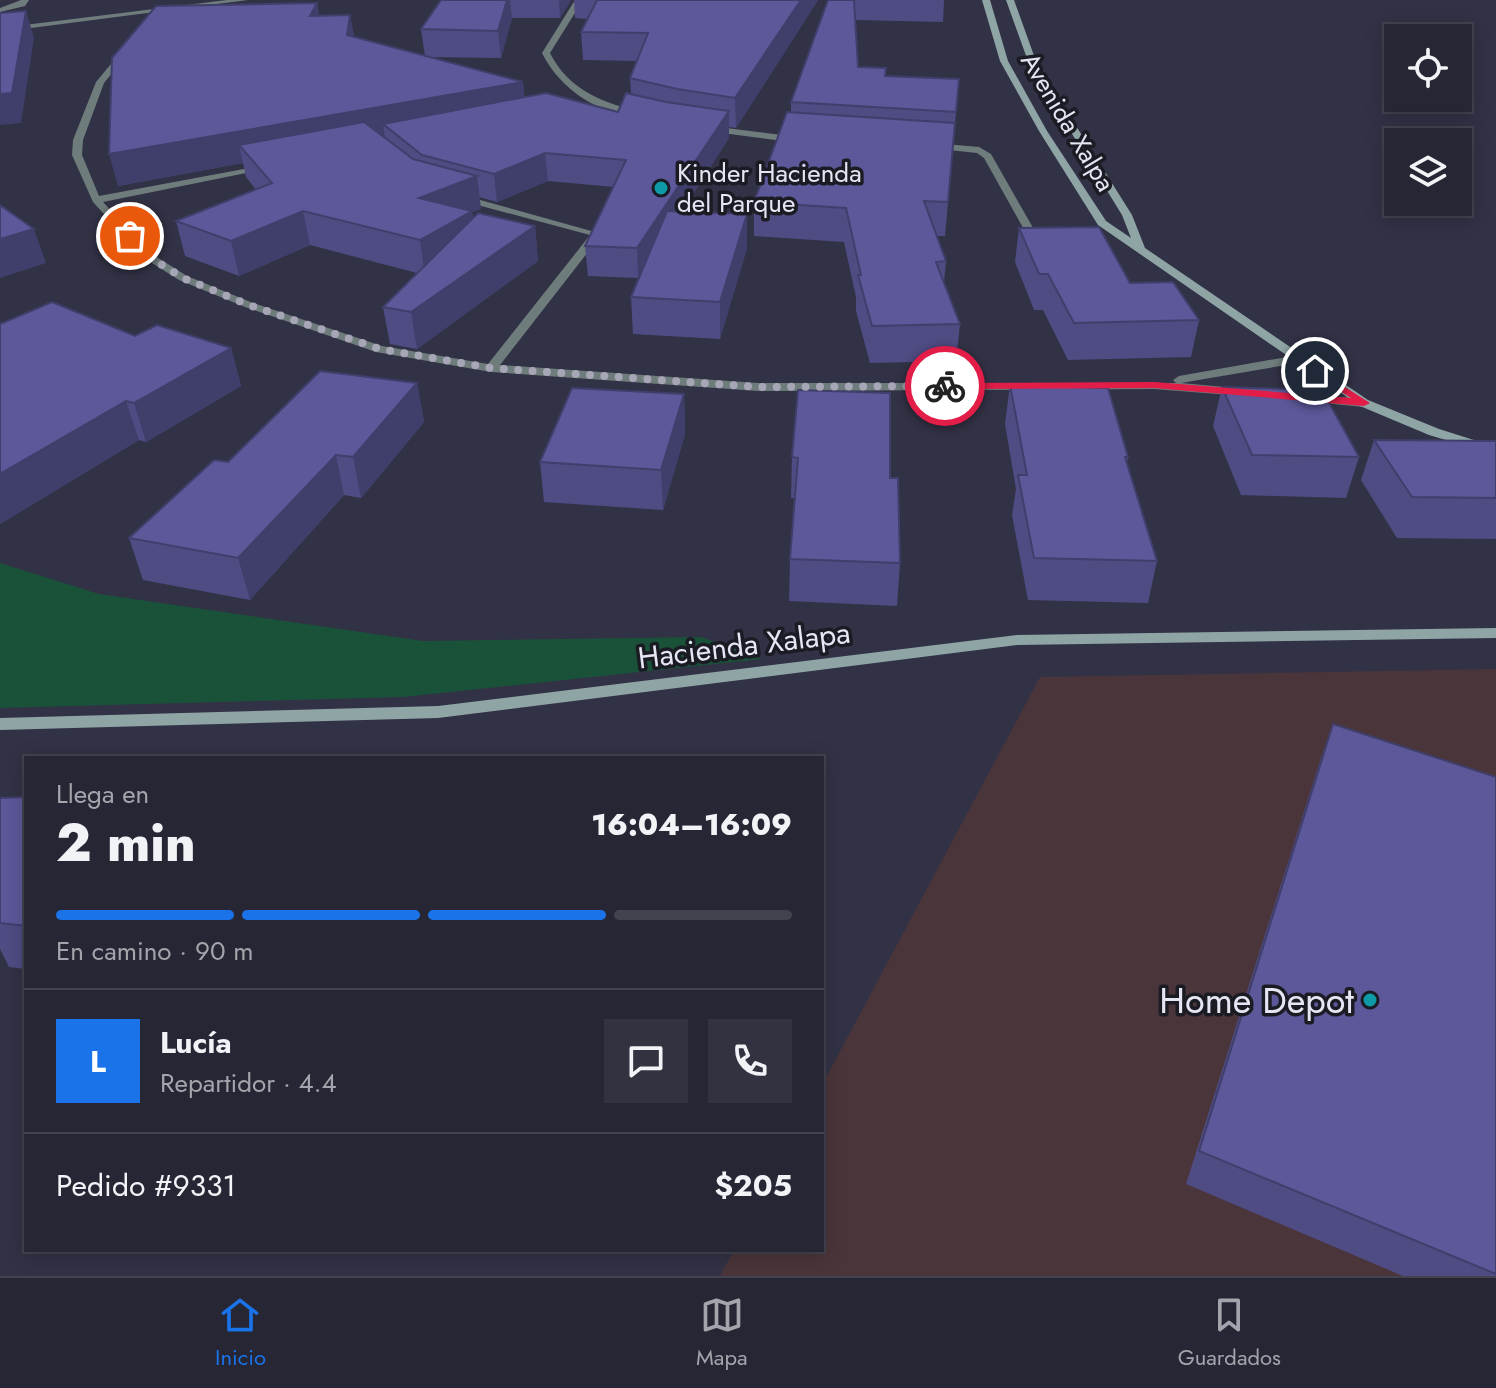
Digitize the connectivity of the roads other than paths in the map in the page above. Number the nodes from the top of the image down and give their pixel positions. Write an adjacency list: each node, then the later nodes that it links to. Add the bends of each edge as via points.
1 (25, 0): 6 (street)
2 (244, 0): 7 (street)
3 (579, 0): 13 (street, via 546,53 552,70)
4 (986, 0): 11 (main road, Avenida Xalpa)
5 (1010, 0): 12 (main road, Avenida Xalpa)
6 (0, 10)
7 (162, 10): 8 (street); 9 (street)
8 (152, 22)
9 (0, 30)
10 (131, 46): 23 (street, via 100,82 80,130 77,155)
11 (1004, 61): 12 (main road); 17 (main road, Avenida Xalpa)
12 (1031, 61): 18 (main road, Avenida Xalpa)
13 (598, 104): 14 (street); 15 (street)
14 (583, 107)
15 (647, 117)
16 (703, 128): 19 (street)
17 (1043, 131): 18 (main road); 25 (main road, Avenida Xalpa, via 1102,223)
18 (1072, 131): 25 (main road, Avenida Xalpa, via 1127,215)
19 (806, 141)
20 (917, 146): 24 (street, via 979,150 988,156)
21 (280, 165): 23 (street)
22 (451, 195): 27 (street, via 597,234)
23 (96, 200): 27 (street, via 148,256 183,278 380,349)
24 (1031, 233)
25 (1140, 247): 26 (main road, Avenida Xalpa)
26 (1298, 359): 28 (street); 31 (main road, Avenida Xalpa)
27 (491, 368): 28 (street, via 758,387)
28 (1154, 385): 29 (street)
29 (1252, 393)
30 (1299, 397): 31 (street)
31 (1364, 403): 32 (main road, Avenida Xalpa)
32 (1496, 451)
33 (1496, 633): 34 (main road, Hacienda Xalapa, via 1017,640 438,712)
34 (0, 724)

